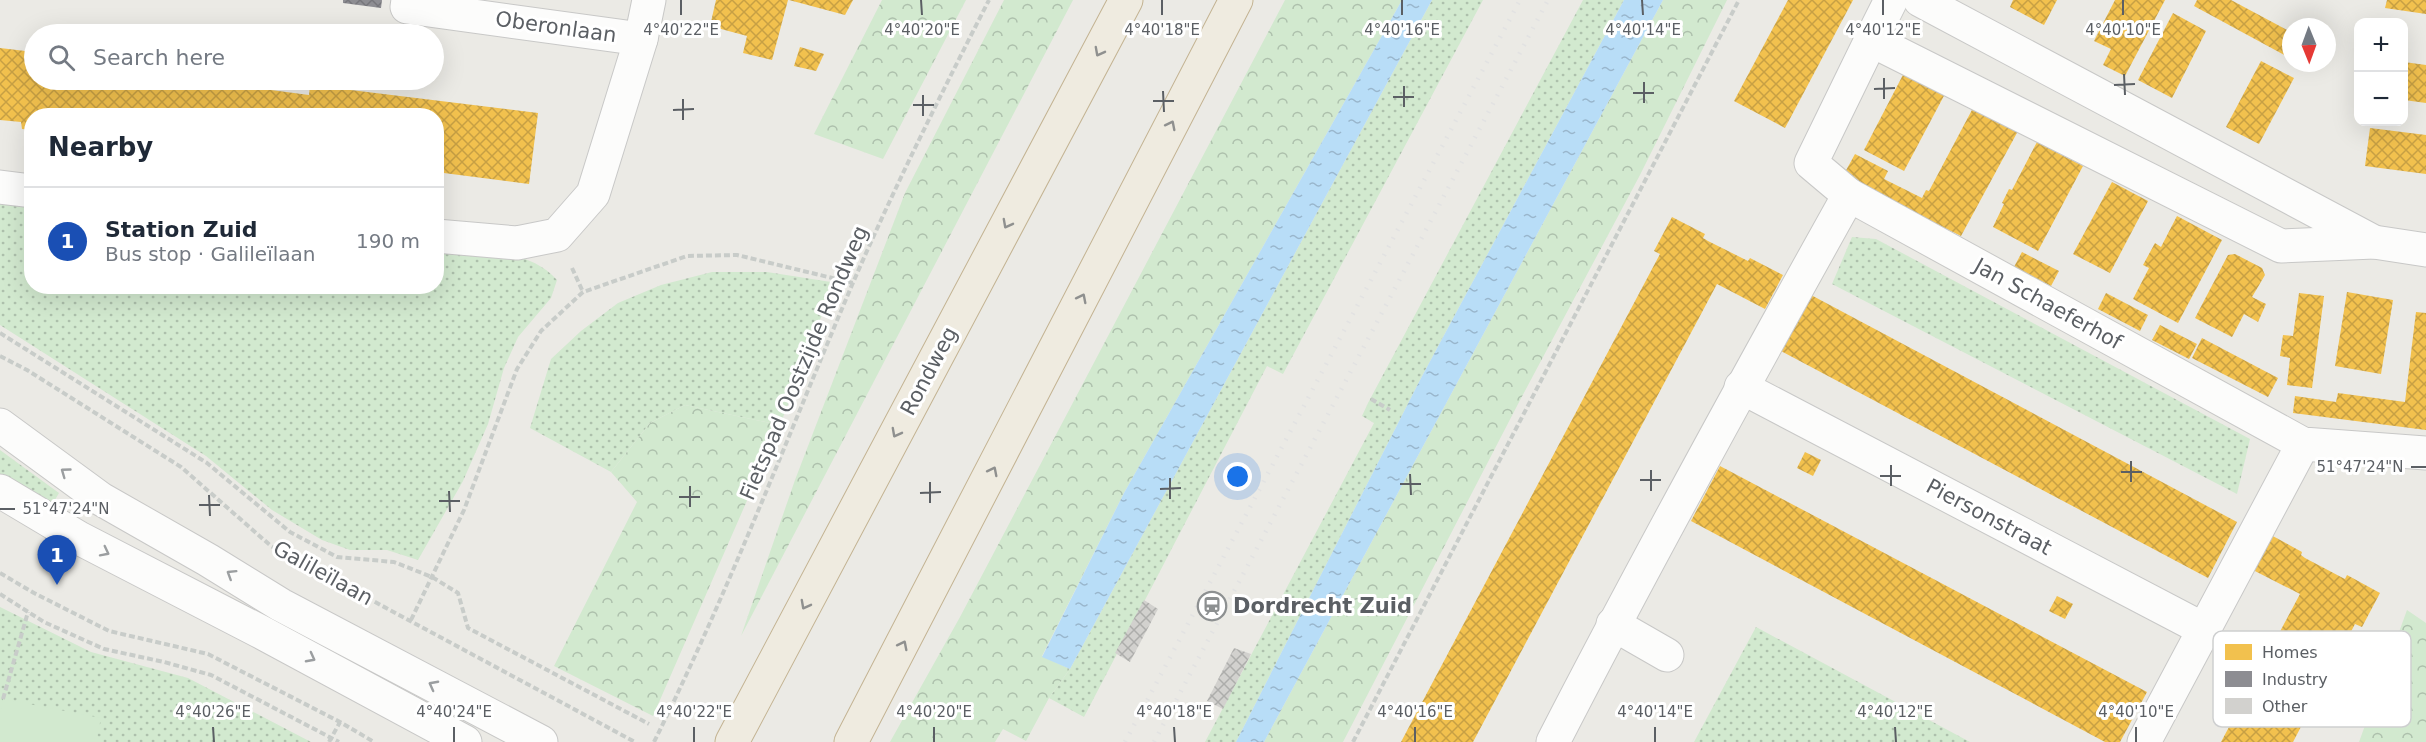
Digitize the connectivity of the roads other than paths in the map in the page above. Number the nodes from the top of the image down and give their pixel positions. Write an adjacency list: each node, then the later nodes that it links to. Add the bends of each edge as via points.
1 (408, 0): 7 (street, Oberonlaan, via 406,7)
2 (649, 0): 7 (street, Oberonlaan)
3 (1126, 0): 25 (highway, Rondweg, one-way to 25)
4 (1236, 0): 26 (highway, one-way to 4)
5 (1891, 0): 8 (street, Jan Schaeferhof)
6 (1920, 0): 13 (street)
7 (641, 39): 12 (street, Oberonlaan, via 593,194 557,235 517,243)
8 (1871, 40): 11 (street, Jan Schaeferhof, via 1811,163); 13 (street, via 2281,246)
9 (0, 187): 10 (street)
10 (24, 190)
11 (1849, 195): 15 (street); 17 (street, Jan Schaeferhof)
12 (444, 237)
13 (2374, 242): 14 (street)
14 (2426, 250)
15 (1742, 387): 20 (street); 21 (street, Piersonstraat)
16 (0, 425): 24 (street, one-way to 16, via 281,605 101,499)
17 (2303, 444): 18 (street, Jan Schaeferhof); 21 (street)
18 (2426, 453)
19 (0, 491): 23 (street, one-way to 23, via 79,538)
20 (1613, 624): 22 (street); 27 (street)
21 (2205, 630): 28 (street)
22 (1667, 655)
23 (465, 742)
24 (541, 742)
25 (732, 742)
26 (851, 742)
27 (1553, 742)
28 (2144, 742)

